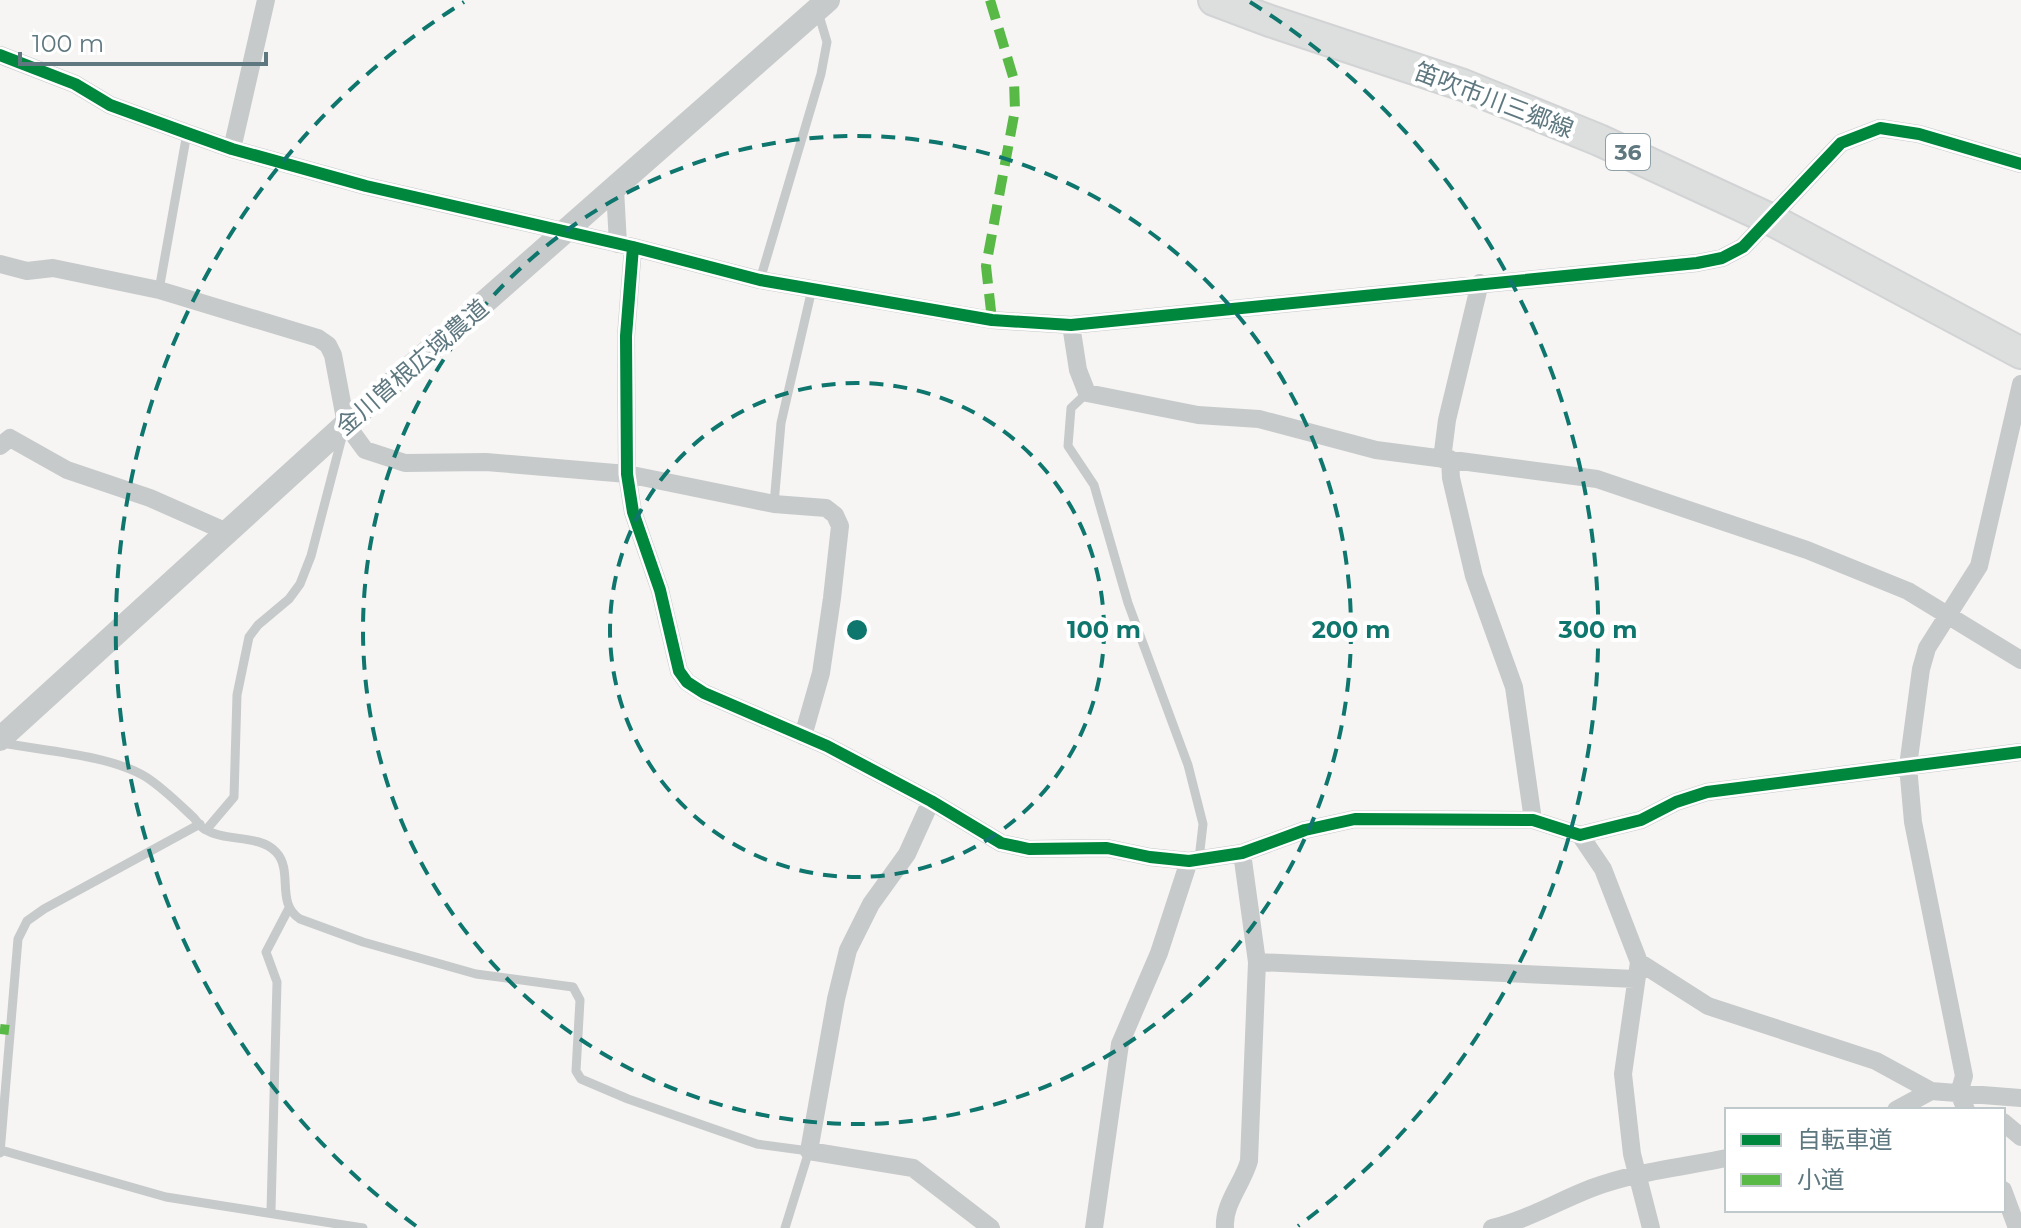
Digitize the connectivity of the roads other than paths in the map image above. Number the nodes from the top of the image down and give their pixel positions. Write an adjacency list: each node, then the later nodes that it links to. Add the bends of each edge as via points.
1 (266, 0): 6 (street)
2 (1214, 0): 9 (main road, 笛吹市川三郷線 / 36, via 1463,85 1626,151)
3 (823, 4): 8 (street, 金川曽根広域農道); 13 (lane, via 827,42 821,74)
4 (0, 55): 5 (street)
5 (187, 133): 6 (street); 16 (lane)
6 (232, 149): 10 (street)
7 (2021, 164): 9 (street, via 1880,128 1841,143)
8 (615, 189): 10 (street, 金川曽根広域農道); 11 (street)
9 (1770, 219): 14 (street, via 1743,247 1722,258); 18 (main road, 笛吹市川三郷線 / 36)
10 (566, 232): 11 (street); 21 (street, 金川曽根広域農道)
11 (626, 246): 13 (street); 24 (street)
12 (0, 264): 16 (street, via 27,271 53,268)
13 (760, 280): 15 (street)
14 (1480, 283): 17 (street); 23 (street, via 1447,420)
15 (812, 289): 17 (street, via 992,320); 25 (lane, via 781,423)
16 (159, 290): 21 (street, via 328,345)
17 (1071, 325): 20 (street)
18 (2021, 353)
19 (2021, 384): 27 (street, via 1979,566)
20 (1087, 393): 23 (street, via 1198,415 1259,419 1376,450); 38 (lane, via 1071,408 1068,446 1094,485 1128,603 1188,765 1203,824)
21 (346, 424): 24 (street, via 365,450 405,463 486,462); 26 (street, 金川曽根広域農道); 35 (lane, via 300,584 249,637 237,695 234,797)
22 (0, 446): 26 (street, via 10,438 67,470)
23 (1446, 459): 27 (street, via 1597,479 1807,550 1908,591); 34 (street, via 1474,576 1514,687)
24 (627, 474): 25 (street); 29 (street, via 679,671 704,693)
25 (774, 504): 29 (street, via 826,508 840,526 821,673)
26 (227, 532): 30 (street, 金川曽根広域農道)
27 (1947, 616): 28 (street); 32 (street, via 1921,669)
28 (2021, 660)
29 (803, 736): 33 (street)
30 (0, 741): 35 (lane, via 116,764 145,777)
31 (2021, 752): 32 (street)
32 (1908, 766): 36 (street, via 1707,792 1641,820); 44 (street, via 1913,822 1964,1076)
33 (931, 801): 38 (street, via 1001,843 1029,849 1107,848); 49 (street, via 907,854 871,904 848,950)
34 (1533, 820): 36 (street); 37 (street, via 1355,819)
35 (203, 827): 39 (lane, via 276,851); 50 (lane, via 27,921 18,939)
36 (1580, 835): 41 (street, via 1603,869)
37 (1242, 853): 38 (street); 40 (street)
38 (1194, 860): 58 (street, via 1120,1044)
39 (289, 908): 49 (lane, via 300,919 363,942 476,974 573,987 580,1000 576,1071 581,1079 757,1144); 54 (lane, via 266,952 277,982)
40 (1257, 962): 41 (street); 59 (street, via 1249,1161)
41 (1637, 971): 42 (street, via 1708,1006 1876,1061); 52 (street, via 1623,1074)
42 (1931, 1091): 44 (street); 45 (street)
43 (2021, 1098): 44 (street)
44 (1963, 1099): 46 (street)
45 (1900, 1108)
46 (1983, 1108)
47 (2005, 1124): 48 (street)
48 (2021, 1137)
49 (809, 1151): 56 (lane); 57 (street, via 913,1168)
50 (0, 1152): 54 (lane, via 166,1197)
51 (1725, 1158): 52 (street)
52 (1637, 1176): 60 (street); 61 (street)
53 (2005, 1195): 62 (street)
54 (271, 1211): 55 (lane)
55 (363, 1228)
56 (785, 1228)
57 (991, 1228)
58 (1094, 1228)
59 (1225, 1228)
60 (1492, 1228)
61 (1651, 1228)
62 (2017, 1228)

